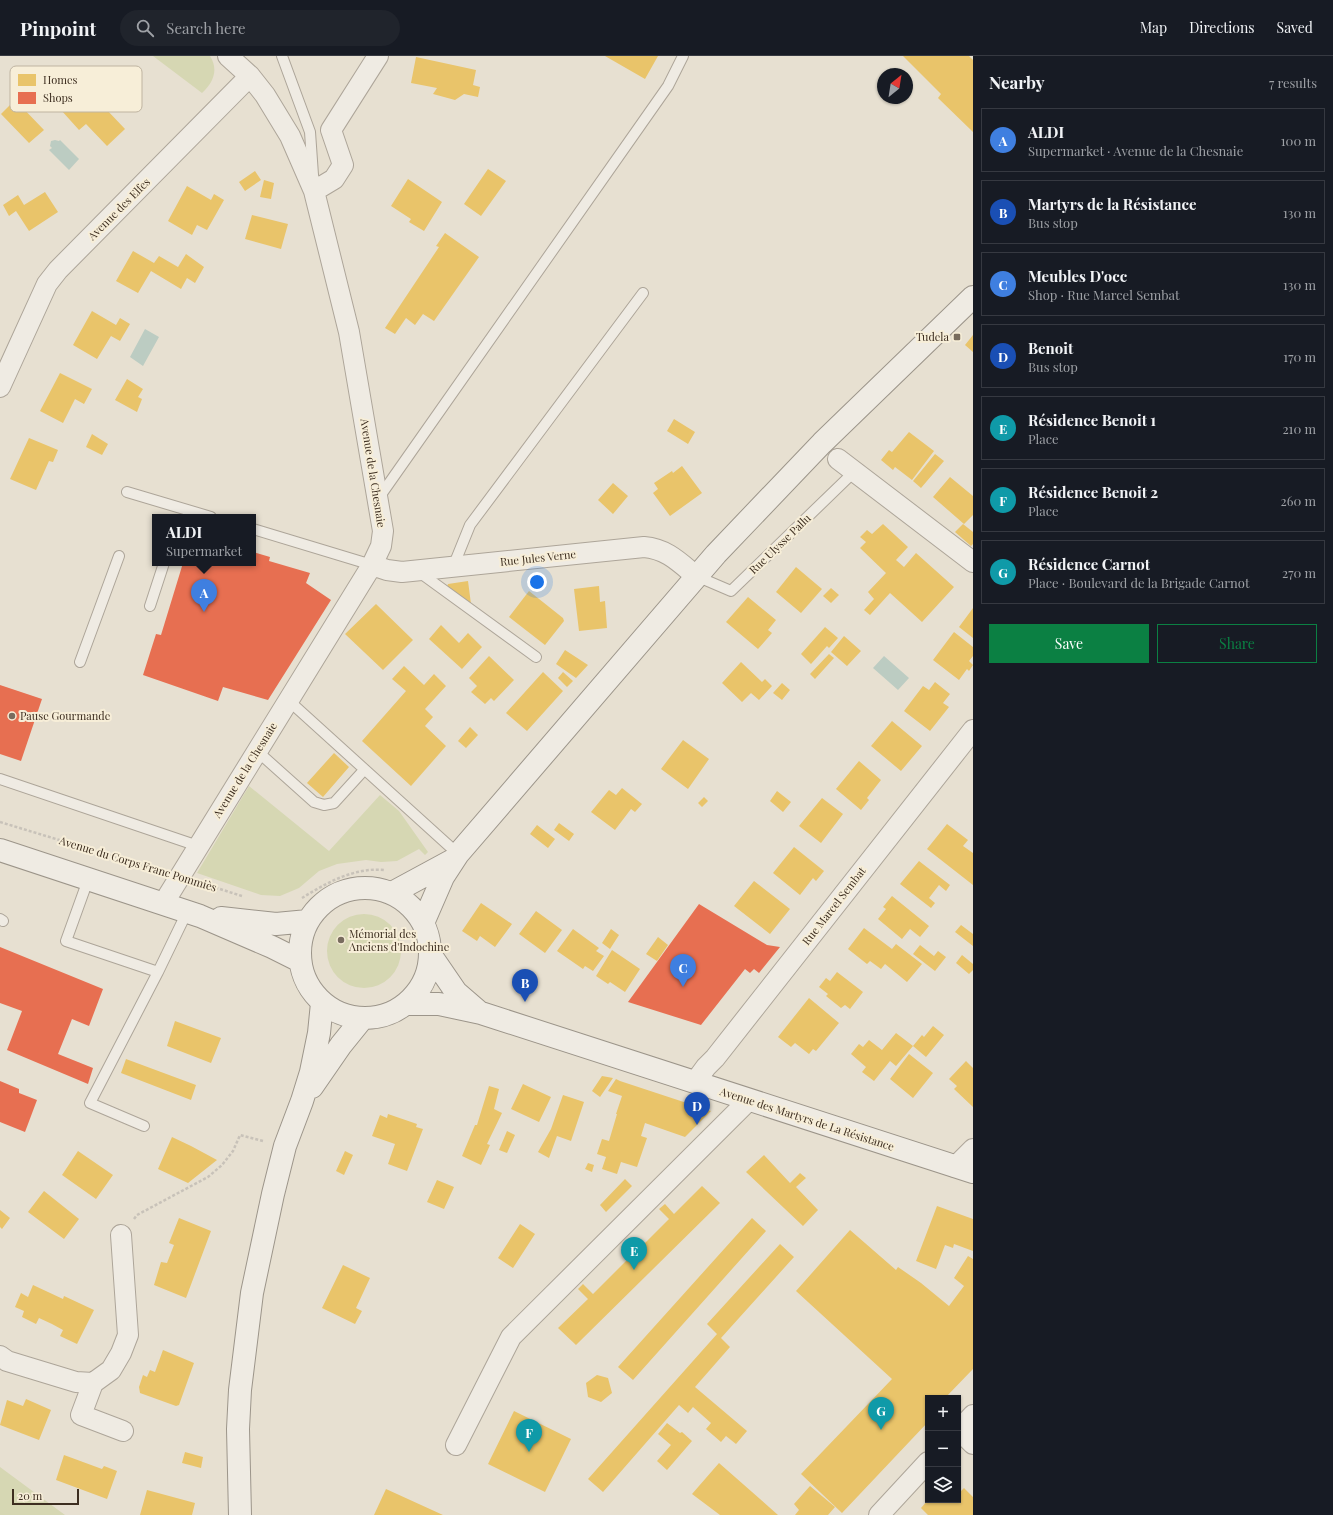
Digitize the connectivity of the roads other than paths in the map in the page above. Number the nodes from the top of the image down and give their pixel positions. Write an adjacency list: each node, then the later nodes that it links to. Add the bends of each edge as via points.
1 (228, 56): 5 (street)
2 (282, 56): 6 (lane, via 310,132)
3 (378, 56): 6 (street, via 331,130 343,165 334,179)
4 (683, 56): 13 (lane, via 668,86)
5 (250, 76): 6 (street, Avenue de la Chesnaie, via 290,136); 9 (street, Avenue des Elfes, via 47,284)
6 (314, 191): 13 (street, Avenue de la Chesnaie, via 349,332)
7 (643, 294): 20 (lane, via 470,525)
8 (973, 297): 22 (main road, via 822,443)
9 (0, 387)
10 (838, 459): 11 (street)
11 (855, 471): 17 (street); 22 (lane, Rue Ulysse Pallu, via 731,590)
12 (127, 492): 14 (lane)
13 (378, 499): 18 (street, Avenue de la Chesnaie, via 383,531)
14 (180, 513)
15 (256, 531): 18 (lane)
16 (119, 556): 25 (lane)
17 (973, 562)
18 (372, 565): 21 (street, Rue Jules Verne, via 402,572); 26 (street, Avenue de la Chesnaie)
19 (163, 566): 23 (lane)
20 (453, 567): 21 (street, Rue Jules Verne); 22 (street, Rue Jules Verne, via 644,547 656,548 666,553)
21 (418, 570): 24 (lane)
22 (696, 576): 33 (main road)
23 (150, 606)
24 (536, 657)
25 (80, 662)
26 (288, 700): 28 (street, Avenue de la Chesnaie); 29 (lane)
27 (973, 730): 47 (street, Rue Marcel Sembat)
28 (257, 751): 29 (lane, via 314,802 324,805 334,803); 31 (street, Avenue de la Chesnaie)
29 (364, 770): 33 (lane)
30 (0, 779): 31 (lane)
31 (198, 846): 36 (street, Avenue de la Chesnaie)
32 (0, 850): 34 (main road)
33 (456, 857): 35 (main road); 39 (main road, via 443,878)
34 (88, 880): 36 (main road); 42 (lane, via 66,941)
35 (392, 893): 38 (main road, via 365,888 343,891 324,902); 39 (main road, via 410,906)
36 (163, 904): 37 (main road)
37 (194, 914): 38 (main road, via 276,924); 41 (main road); 42 (lane)
38 (308, 921): 41 (main road, via 301,939)
39 (423, 923): 40 (main road, via 429,937)
40 (430, 954): 44 (main road, via 426,978 418,992); 45 (main road, Avenue des Martyrs de La Résistance, via 456,992)
41 (300, 961): 43 (main road, via 311,991)
42 (158, 972): 50 (lane, via 90,1103)
43 (322, 1003): 46 (main road, via 341,1014); 49 (main road, via 319,1033)
44 (406, 1004): 45 (main road, Avenue des Martyrs de La Résistance, via 439,1004); 46 (main road, via 393,1012)
45 (481, 1013): 47 (main road, Avenue des Martyrs de La Résistance)
46 (362, 1019): 49 (main road)
47 (695, 1082): 48 (main road, Avenue des Martyrs de La Résistance)
48 (749, 1100): 52 (main road, Avenue des Martyrs de La Résistance); 61 (street, via 511,1337)
49 (302, 1102): 63 (main road, via 285,1146 258,1261 247,1326 238,1429)
50 (144, 1126)
51 (973, 1149): 52 (street)
52 (964, 1170)
53 (121, 1235): 55 (street, via 128,1335 121,1354 111,1370)
54 (0, 1356): 55 (street, via 7,1361 76,1382)
55 (93, 1382): 58 (street, via 81,1415)
56 (973, 1415): 57 (street)
57 (961, 1427)
58 (123, 1431)
59 (959, 1431): 60 (street)
60 (973, 1444)
61 (456, 1445)
62 (925, 1465): 64 (street)
63 (240, 1515)
64 (878, 1515)

